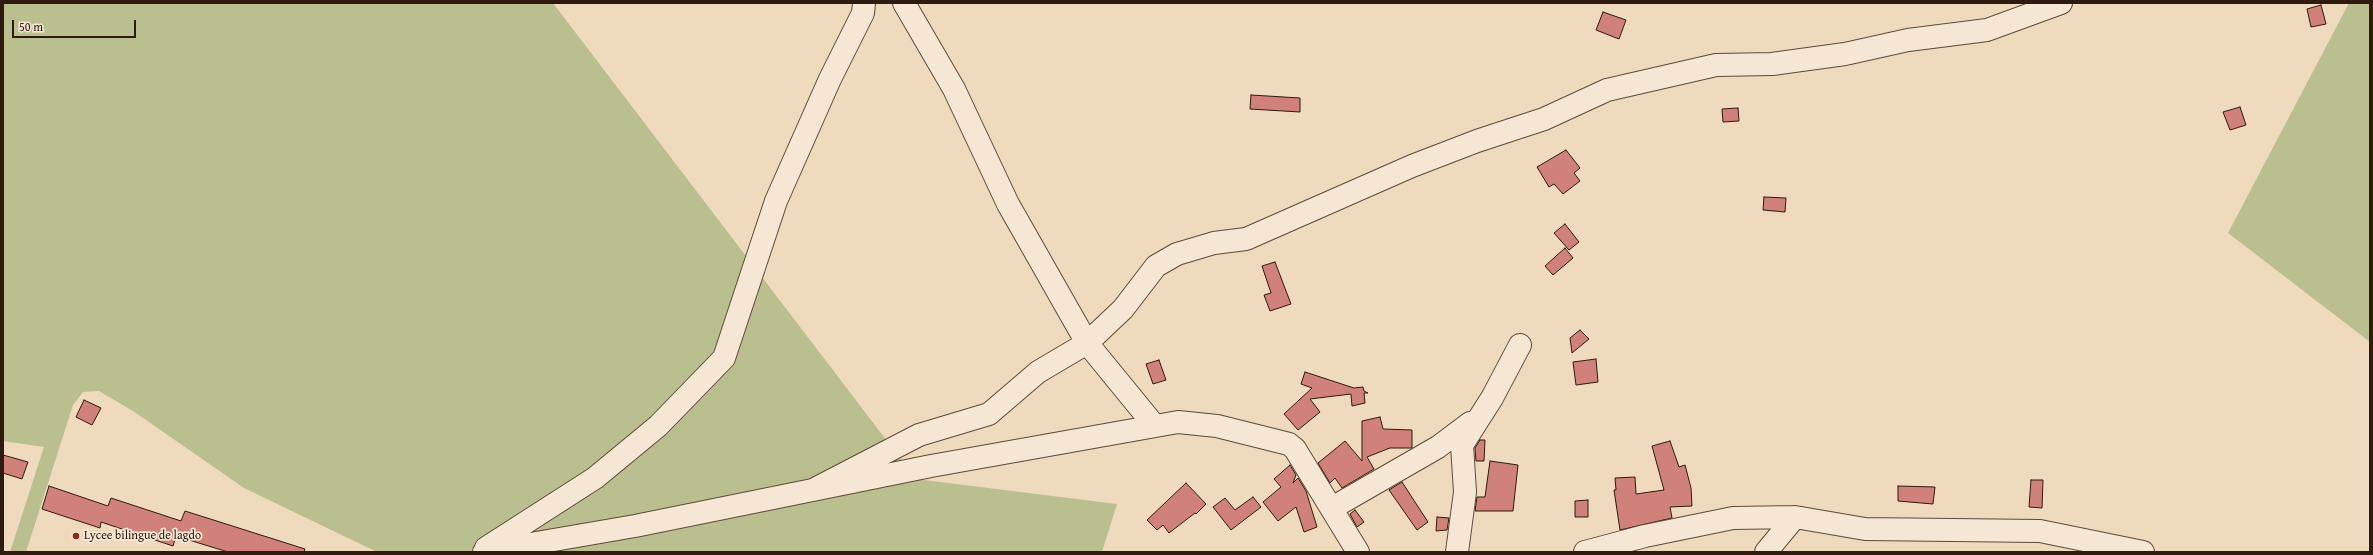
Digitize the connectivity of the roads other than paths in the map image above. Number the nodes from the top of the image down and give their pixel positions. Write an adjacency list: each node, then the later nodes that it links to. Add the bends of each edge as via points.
1 (864, 3): 11 (street, via 864,13 830,79 776,201 724,358 658,426 595,478)
2 (904, 3): 4 (street, via 954,90 1008,204)
3 (2061, 3): 4 (street, via 1987,30 1908,40 1845,54 1772,64 1716,65 1606,90 1544,119 1412,166 1246,239 1214,243 1177,254 1156,266 1123,309)
4 (1087, 343): 7 (street); 8 (street, via 1038,372 989,414 918,435)
5 (1520, 345): 6 (street)
6 (1492, 398): 9 (street, via 1468,425 1438,447); 14 (street, via 1462,445 1465,492)
7 (1154, 426): 8 (street); 9 (street, via 1193,422 1289,444 1295,449)
8 (813, 490): 12 (street, via 635,526)
9 (1332, 508): 13 (street)
10 (1795, 517): 15 (street, via 1733,518 1645,536); 16 (street); 17 (street, via 1865,529 2040,531)
11 (479, 552)
12 (484, 552)
13 (1358, 552)
14 (1457, 552)
15 (1585, 552)
16 (1766, 552)
17 (2143, 552)

